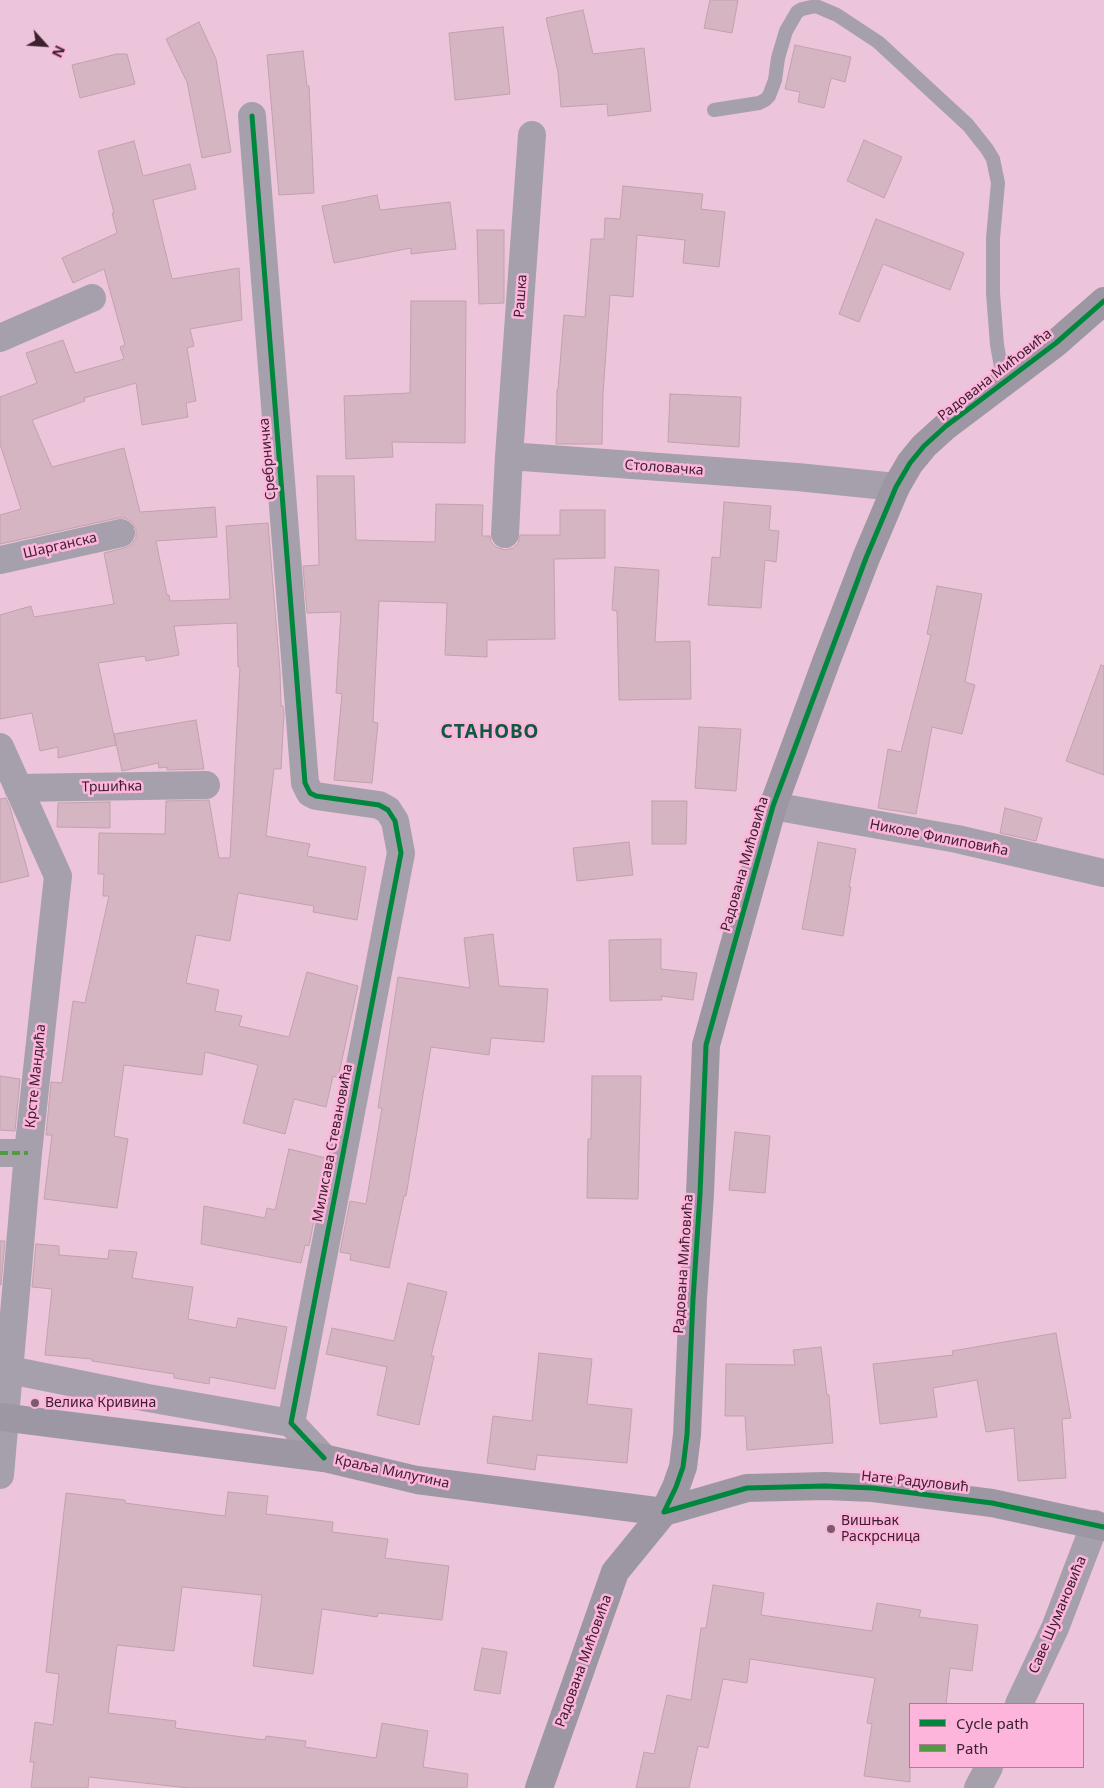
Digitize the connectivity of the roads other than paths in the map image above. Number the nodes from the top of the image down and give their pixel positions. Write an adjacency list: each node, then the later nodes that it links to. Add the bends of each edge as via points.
1 (714, 110): 7 (lane, via 759,103 769,96 786,31 797,12 816,6 837,15 878,42 968,125 993,159 998,183 993,293 996,346)
2 (252, 116): 17 (street, Сребрничка, via 305,783 310,794 316,796 379,805 388,810)
3 (532, 136): 8 (street, Рашка)
4 (92, 298): 6 (street)
5 (1104, 301): 7 (street, Радована Мићовића)
6 (0, 338)
7 (1004, 383): 9 (street, Радована Мићовића, via 924,446)
8 (509, 456): 9 (street, Столовачка); 11 (street)
9 (896, 487): 16 (street, Радована Мићовића, via 849,601)
10 (121, 533): 12 (street, Шарганска)
11 (505, 534)
12 (0, 560)
13 (0, 747): 15 (street, Крсте Мандића)
14 (206, 785): 15 (street, Тршићка)
15 (18, 788): 20 (street, Крсте Мандића, via 58,876)
16 (773, 806): 18 (street, Николе Филиповића, via 957,839); 26 (street, Радована Мићовића, via 706,1044 687,1435 683,1467)
17 (394, 821): 23 (street, Милисава Стевановића, via 400,853)
18 (1104, 873)
19 (0, 1153): 20 (street)
20 (28, 1153): 21 (street, Крсте Мандића)
21 (10, 1370): 22 (street, Крсте Мандића); 23 (street)
22 (3, 1417): 24 (street, Краља Милутина); 25 (street, Крсте Мандића)
23 (291, 1423): 24 (street)
24 (324, 1458): 26 (street, Краља Милутина, via 417,1480)
25 (0, 1475)
26 (664, 1512): 27 (street, Нате Радуловић, via 747,1488 825,1486 941,1495); 30 (street, Радована Мићовића, via 615,1572)
27 (1099, 1526): 28 (street, Саве Шумановића)
28 (1018, 1703)
29 (988, 1768): 31 (street)
30 (539, 1788)
31 (978, 1788)

